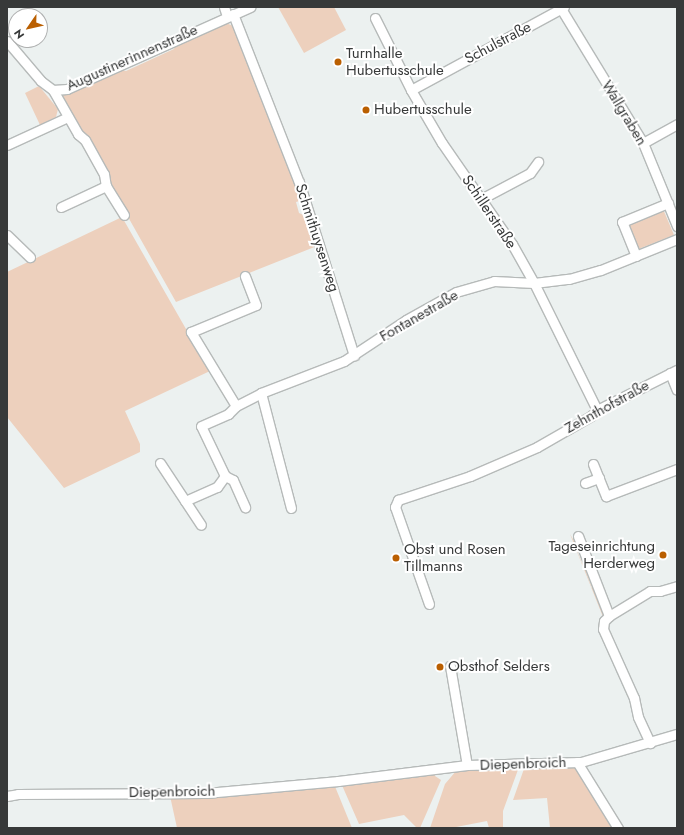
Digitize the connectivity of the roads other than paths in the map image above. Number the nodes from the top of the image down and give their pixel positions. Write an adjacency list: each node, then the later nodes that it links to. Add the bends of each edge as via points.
1 (224, 7): 4 (street, Schmithuysenweg)
2 (250, 7): 4 (street, Augustinerinnenstraße)
3 (561, 8): 8 (street, Schulstraße); 11 (street, Wallgraben)
4 (230, 15): 7 (street, Augustinerinnenstraße, via 67,89); 26 (street, Schmithuysenweg, via 276,122 306,203)
5 (375, 18): 8 (street, Schillerstraße)
6 (7, 41): 7 (street, Augustinerinnenstraße, via 41,81)
7 (53, 90): 9 (street)
8 (411, 90): 15 (street, Schillerstraße, via 442,143)
9 (68, 117): 12 (street); 14 (street, via 78,134 85,140 100,168)
10 (677, 124): 11 (street)
11 (643, 143): 16 (street, Wallgraben)
12 (7, 145)
13 (538, 162): 15 (street, via 530,173)
14 (106, 186): 17 (street); 18 (street)
15 (481, 199): 25 (street, Schillerstraße, via 512,244)
16 (672, 206): 19 (street, Wallgraben); 23 (street, via 622,222)
17 (61, 207)
18 (124, 215)
19 (677, 226)
20 (7, 235): 22 (street)
21 (677, 239): 23 (street, Fontanestraße)
22 (30, 257)
23 (634, 257): 25 (street, Fontanestraße, via 569,279)
24 (245, 276): 30 (street, via 256,305 192,332)
25 (534, 283): 26 (street, Fontanestraße, via 494,281 456,292 406,320); 31 (street, Schillerstraße)
26 (354, 355): 29 (street, Fontanestraße)
27 (674, 372): 28 (street); 31 (street, Zehnthofstraße)
28 (677, 390)
29 (261, 393): 30 (street, Fontanestraße); 40 (street)
30 (236, 406): 35 (street, Fontanestraße, via 228,414 201,426)
31 (597, 410): 44 (street, Zehnthofstraße, via 538,446 470,476 398,500 395,507)
32 (160, 463): 38 (street)
33 (593, 464): 36 (street)
34 (677, 468): 36 (street, via 606,496)
35 (225, 476): 38 (street, via 217,487); 39 (street, Fontanestraße, via 233,480)
36 (599, 478): 37 (street)
37 (585, 483)
38 (185, 501): 41 (street)
39 (245, 507)
40 (291, 508)
41 (202, 525)
42 (578, 536): 45 (street)
43 (677, 586): 45 (street, via 650,591)
44 (430, 604)
45 (609, 616): 48 (street, via 604,621 603,629 634,698 638,717)
46 (450, 666): 50 (street, Diepenbroich)
47 (677, 734): 48 (street)
48 (650, 743): 49 (street)
49 (577, 762): 50 (street, Diepenbroich); 52 (street, Diepenbroich)
50 (467, 765): 51 (street, Diepenbroich, via 338,781 206,793)
51 (7, 796)
52 (618, 828)

